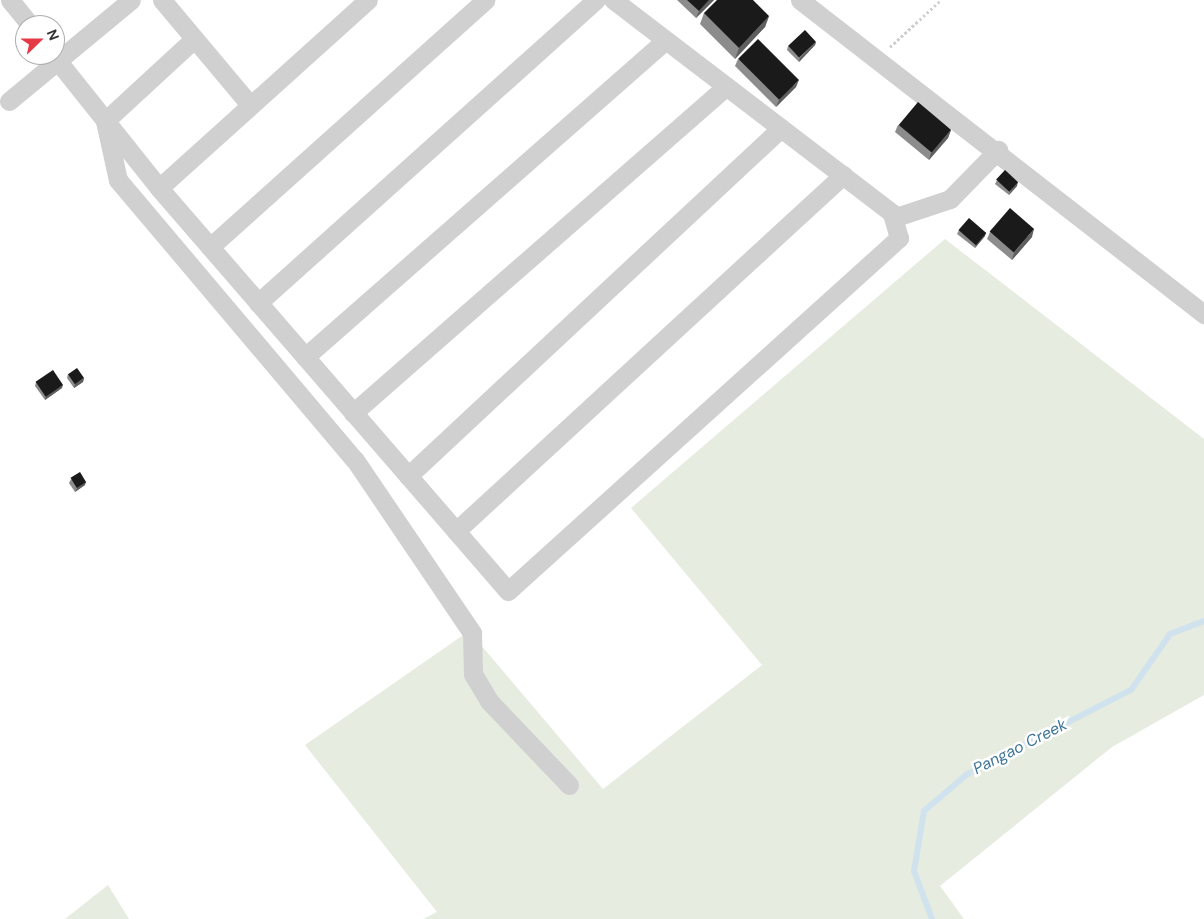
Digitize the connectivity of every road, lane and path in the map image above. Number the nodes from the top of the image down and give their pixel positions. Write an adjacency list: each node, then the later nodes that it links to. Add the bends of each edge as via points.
1 (132, 0): 13 (street)
2 (162, 0): 11 (street)
3 (368, 0): 19 (street)
4 (485, 0): 26 (street)
5 (596, 0): 27 (street)
6 (613, 0): 12 (street)
7 (800, 0): 14 (street)
8 (941, 0): 14 (path)
9 (7, 4): 10 (street)
10 (19, 15)
11 (194, 39): 19 (street); 20 (street)
12 (666, 40): 17 (street); 29 (street)
13 (65, 51)
14 (876, 59): 22 (street)
15 (48, 65): 18 (street)
16 (62, 65): 20 (street)
17 (726, 86): 21 (street); 30 (street)
18 (9, 101)
19 (250, 105): 24 (street)
20 (105, 120): 24 (street); 33 (street, via 118,180 355,460 472,633 473,674 489,701)
21 (781, 128): 23 (street); 31 (street)
22 (998, 150): 25 (street, via 950,198); 28 (street)
23 (842, 175): 25 (street); 32 (street)
24 (159, 188): 26 (street)
25 (896, 217): 32 (street, via 899,238 508,591)
26 (210, 247): 27 (street)
27 (258, 303): 29 (street)
28 (1204, 314)
29 (305, 357): 30 (street)
30 (353, 413): 31 (street)
31 (408, 476): 32 (street)
32 (456, 531)
33 (569, 785)

